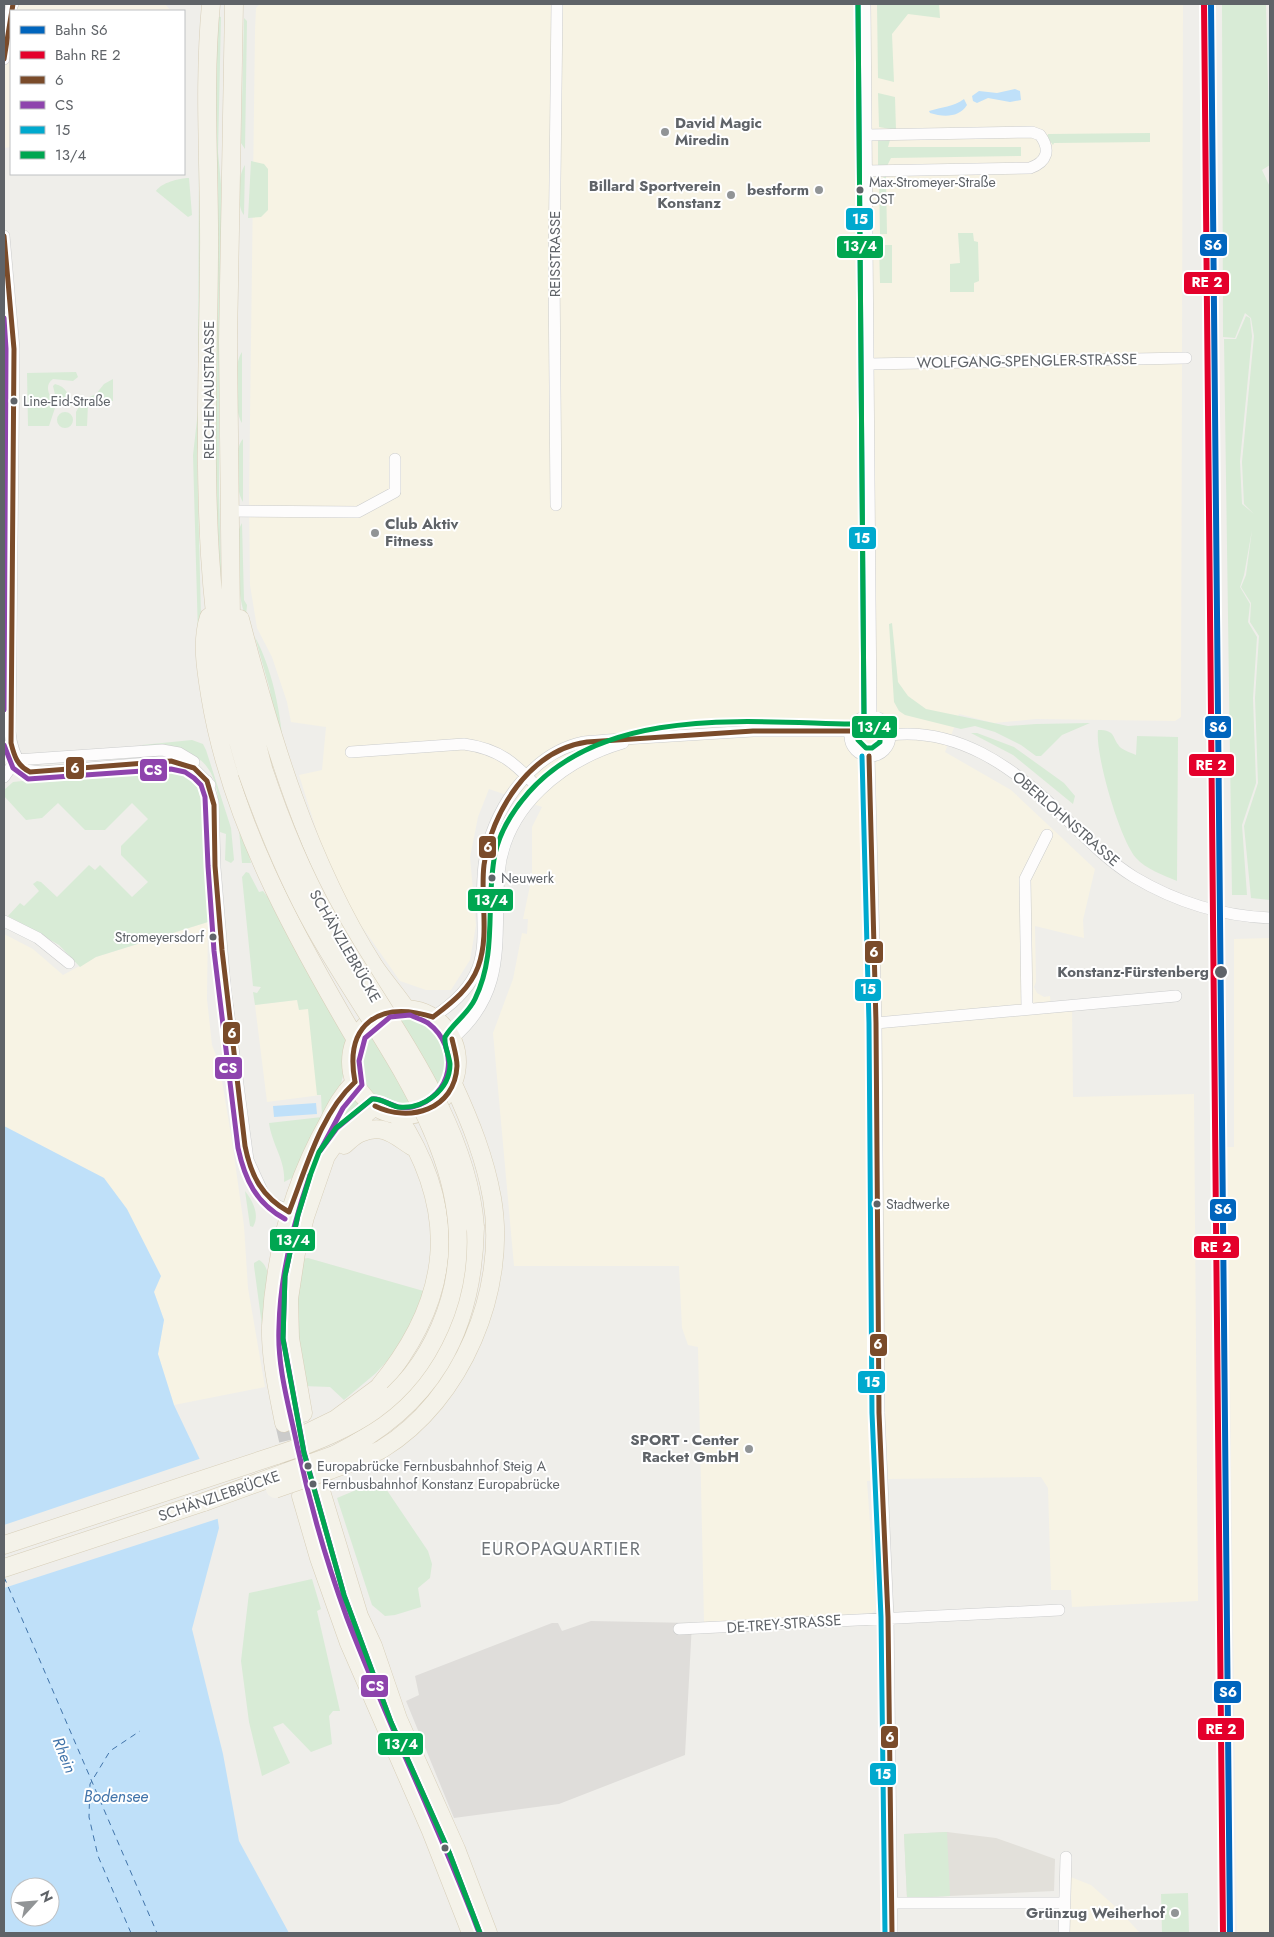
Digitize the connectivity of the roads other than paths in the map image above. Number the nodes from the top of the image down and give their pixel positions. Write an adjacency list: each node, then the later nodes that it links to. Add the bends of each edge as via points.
1 (212, 4): 17 (main road, REICHENAUSTRASSE, via 208,201)
2 (234, 4): 15 (main road, REICHENAUSTRASSE)
3 (557, 4): 14 (street, REISSTRASSE)
4 (865, 4): 7 (street)
5 (10, 13): 6 (street)
6 (4, 59)
7 (866, 135): 8 (street); 8 (street, via 1032,132 1040,135 1047,147 1043,163 1030,168)
8 (866, 171): 12 (street)
9 (4, 236): 10 (street)
10 (9, 350): 18 (street)
11 (1186, 358): 12 (street, WOLFGANG-SPENGLER-STRASSE)
12 (868, 364): 19 (street)
13 (395, 459): 15 (street, via 395,492 358,512)
14 (556, 505)
15 (228, 511): 16 (main road, REICHENAUSTRASSE)
16 (231, 581): 26 (main road, REICHENAUSTRASSE, via 231,620); 35 (main road, via 278,757 302,820 328,879 375,967)
17 (212, 604): 26 (main road, REICHENAUSTRASSE, via 230,709); 39 (main road, via 205,630 207,679 215,730 225,762 278,898)
18 (7, 615): 25 (street, via 10,743)
19 (870, 716): 20 (street, via 856,722); 21 (street, via 884,722)
20 (850, 731): 22 (street, via 753,731); 24 (street, via 854,748)
21 (890, 735): 24 (street, via 884,750); 31 (street, OBERLOHNSTRASSE, via 926,734 970,748 1016,774 1102,853 1133,876 1204,908)
22 (641, 738): 27 (street, via 583,742 553,756); 29 (street, via 583,760)
23 (351, 752): 27 (street, via 464,744 504,756)
24 (869, 756): 38 (street)
25 (16, 760): 28 (street); 47 (street, via 162,750 179,753 201,768 213,802 225,988 248,1160 264,1195 274,1204)
26 (255, 770): 50 (main road, SCHÄNZLEBRÜCKE, bridge, via 291,883 431,1127 453,1191 459,1236 458,1265 446,1314 435,1340 417,1368 381,1406 360,1421 315,1443); 51 (main road, SCHÄNZLEBRÜCKE, bridge, via 313,891 433,1094 450,1129 471,1194 474,1255 464,1310 448,1349 414,1399 390,1423 334,1455)
27 (526, 776): 29 (street); 37 (street, via 505,804 488,844 484,864 483,950 477,970 460,998)
28 (4, 777)
29 (539, 789): 40 (street, via 516,821 503,850 499,872 496,964 492,980 472,1020)
30 (1047, 835): 36 (street, via 1025,879)
31 (1270, 918)
32 (4, 921): 33 (street, via 38,938)
33 (69, 963)
34 (1176, 996): 36 (street)
35 (406, 1009): 37 (main road); 39 (main road, via 381,1014)
36 (1027, 1009): 38 (street)
37 (433, 1017): 40 (main road)
38 (876, 1023): 55 (street, via 879,1413)
39 (355, 1038): 41 (main road, via 351,1063)
40 (452, 1039): 42 (main road, via 457,1055)
41 (355, 1082): 43 (main road, via 366,1100); 47 (main road, via 342,1094 318,1138)
42 (453, 1084): 44 (main road, via 433,1107 410,1116); 51 (main road, bridge, via 482,1156 494,1226 492,1274 473,1340 455,1374 415,1422 382,1448 346,1465 233,1502)
43 (375, 1106): 44 (main road, via 383,1112); 45 (main road, via 342,1133)
44 (397, 1115): 46 (main road)
45 (331, 1149): 46 (main road, via 346,1144 359,1133 389,1130); 47 (main road)
46 (419, 1152): 50 (main road, bridge, via 434,1190 440,1238 438,1269 428,1306 413,1338 378,1388 336,1419 294,1439)
47 (297, 1214): 48 (main road, via 277,1269 271,1326); 48 (main road, via 289,1306 290,1338 302,1406)
48 (278, 1393): 49 (main road)
49 (284, 1423)
50 (277, 1455): 52 (main road, SCHÄNZLEBRÜCKE)
51 (204, 1502): 53 (main road, SCHÄNZLEBRÜCKE)
52 (4, 1545)
53 (4, 1568)
54 (1059, 1610): 55 (street, DE-TREY-STRASSE)
55 (888, 1617): 56 (street, DE-TREY-STRASSE); 59 (street)
56 (679, 1629)
57 (1066, 1857): 58 (street)
58 (1064, 1903): 59 (street); 63 (street)
59 (891, 1904): 62 (street)
60 (471, 1933): 61 (main road, via 431,1831 349,1643 301,1499 308,1487 322,1492 359,1616 398,1719 466,1873)
61 (488, 1933)
62 (892, 1933)
63 (1064, 1933)

